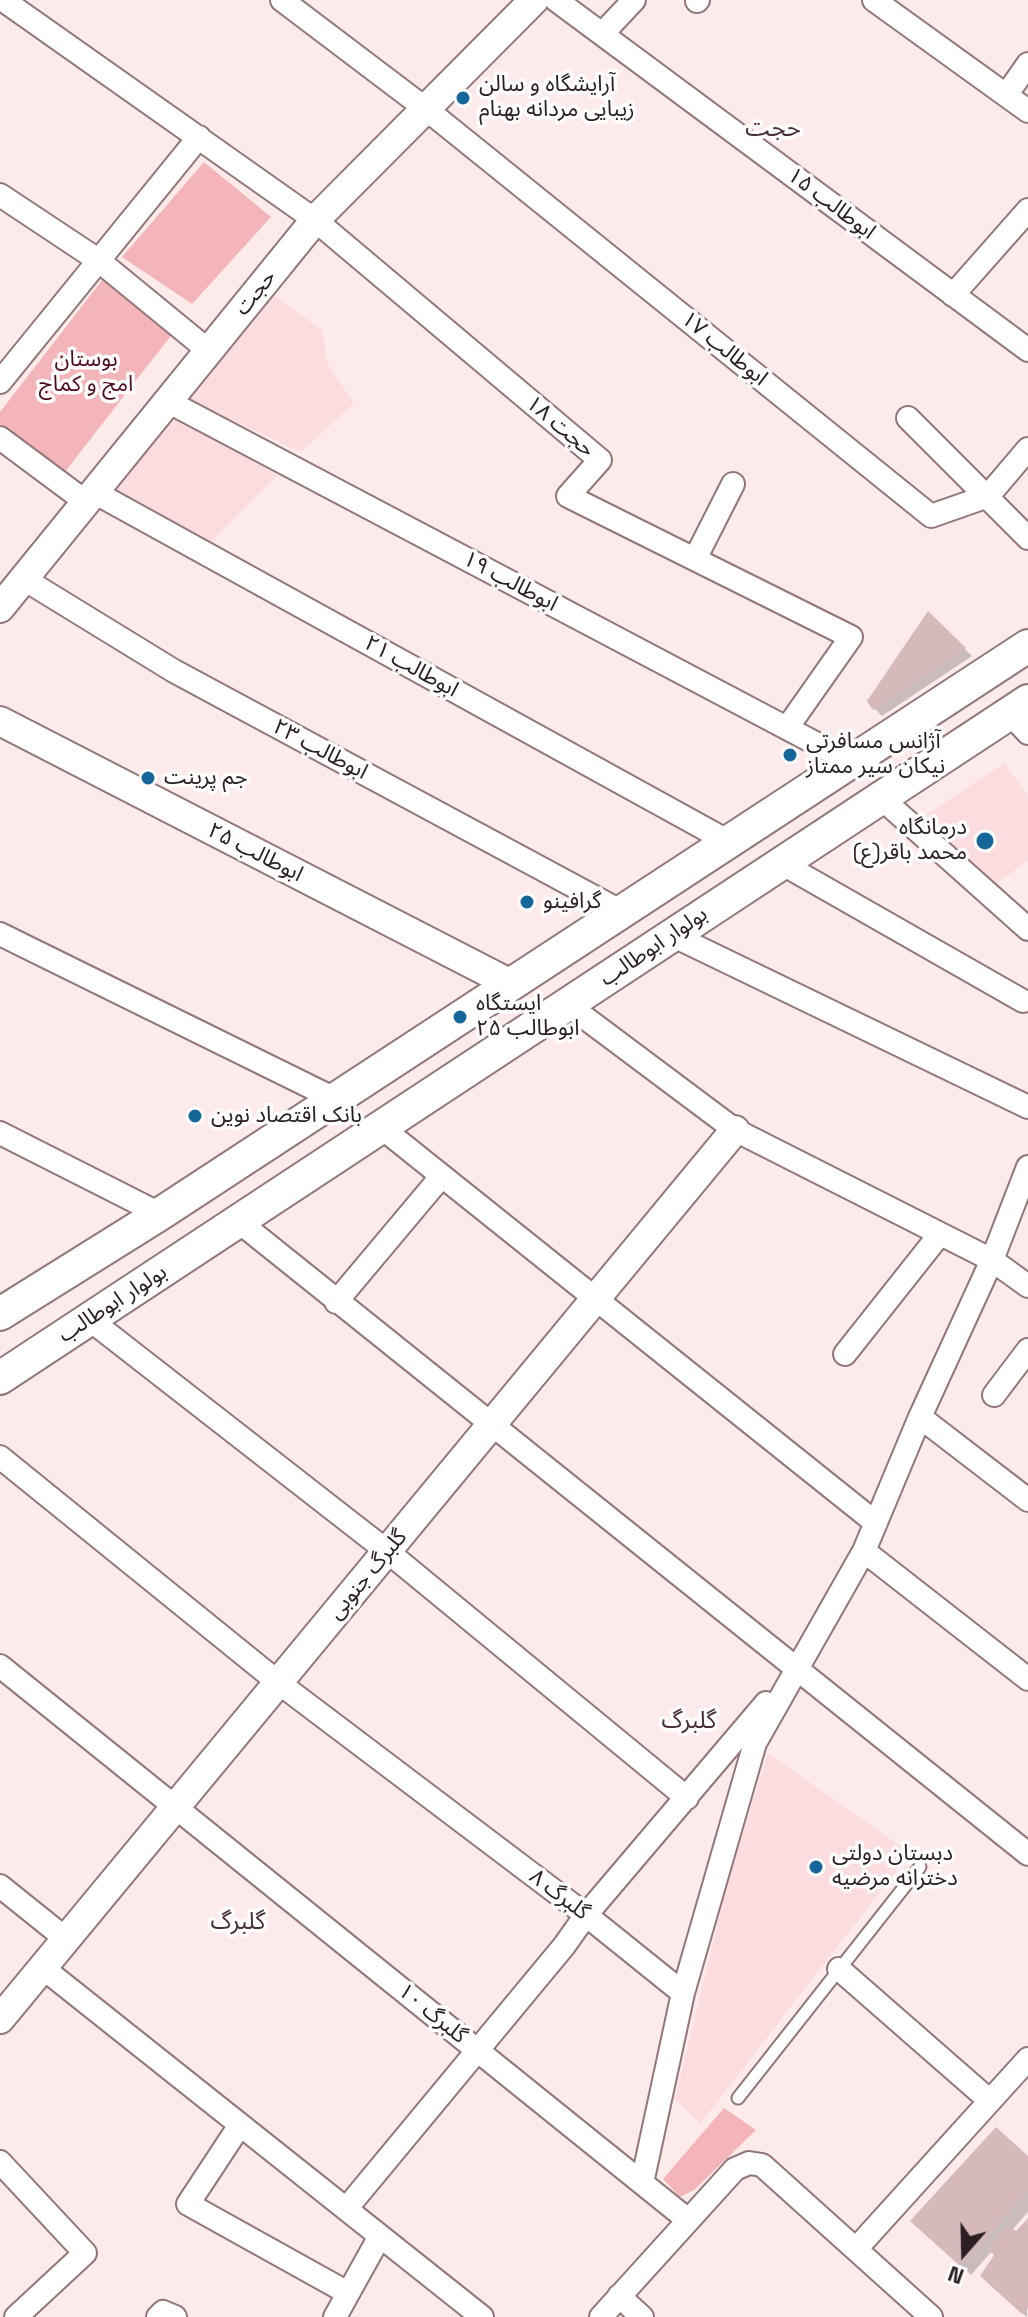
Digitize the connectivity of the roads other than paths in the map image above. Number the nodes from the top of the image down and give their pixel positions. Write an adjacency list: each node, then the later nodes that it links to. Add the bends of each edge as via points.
1 (3, 0): 12 (street)
2 (282, 0): 10 (street)
3 (534, 0): 10 (street, حجت)
4 (556, 0): 7 (street, ابوطالب ۱۵)
5 (634, 0): 7 (street)
6 (874, 0): 9 (street)
7 (602, 34): 17 (street, ابوطالب ۱۵)
8 (1028, 64): 9 (street)
9 (1007, 94): 11 (street)
10 (426, 109): 15 (street, حجت); 26 (street, ابوطالب ۱۷, via 931,516)
11 (1028, 111)
12 (199, 137): 15 (street); 16 (street)
13 (0, 195): 16 (street)
14 (1028, 210): 17 (street)
15 (315, 220): 19 (street, حجت); 29 (street, حجت ۱۸, via 600,460 568,496)
16 (98, 260): 19 (street); 20 (street)
17 (953, 295): 18 (street, ابوطالب ۱۵)
18 (1028, 350)
19 (209, 351): 21 (street, حجت)
20 (0, 382)
21 (169, 402): 27 (street, حجت); 36 (street, ابوطالب ۱۹)
22 (908, 418): 26 (street)
23 (0, 438): 27 (street, ابوطالب ۲۱)
24 (1028, 449): 26 (street)
25 (733, 484): 29 (street)
26 (988, 496): 28 (street)
27 (90, 497): 30 (street, حجت); 40 (street, ابوطالب ۲۱)
28 (1028, 538)
29 (695, 559): 36 (street, حجت ۱۸, via 851,637)
30 (24, 579): 31 (street, حجت); 42 (street, ابوطالب ۲۳, via 174,671)
31 (0, 608)
32 (1028, 646): 33 (main road)
33 (950, 697): 37 (main road); 38 (main road)
34 (1022, 716): 37 (main road, بولوار ابوطالب)
35 (0, 721): 46 (street, ابوطالب ۲۵)
36 (787, 728): 38 (street, ابوطالب ۱۹)
37 (974, 735): 39 (main road, بولوار ابوطالب)
38 (851, 762): 40 (main road)
39 (880, 797): 41 (main road, بولوار ابوطالب); 43 (street)
40 (729, 842): 42 (main road)
41 (781, 863): 45 (main road, بولوار ابوطالب); 47 (street)
42 (622, 912): 46 (main road)
43 (1028, 929)
44 (0, 934): 49 (street)
45 (672, 935): 48 (main road, بولوار ابوطالب); 50 (street)
46 (511, 984): 49 (main road)
47 (1023, 1001)
48 (568, 1005): 51 (main road, بولوار ابوطالب); 52 (street)
49 (335, 1099): 56 (main road)
50 (1028, 1107)
51 (382, 1128): 55 (street); 57 (main road, بولوار ابوطالب)
52 (735, 1130): 58 (street); 61 (street, گلبرگ جنوبی)
53 (0, 1133): 56 (street)
54 (1028, 1167): 59 (street)
55 (440, 1178): 61 (street); 62 (street)
56 (160, 1214): 63 (main road)
57 (238, 1221): 62 (street); 64 (main road, بولوار ابوطالب)
58 (940, 1234): 59 (street); 66 (street)
59 (992, 1260): 60 (street); 70 (street)
60 (1028, 1286)
61 (596, 1301): 71 (street, گلبرگ جنوبی); 74 (street)
62 (336, 1302): 71 (street)
63 (5, 1310): 67 (main road, via 15,1339)
64 (89, 1319): 67 (main road, بولوار ابوطالب); 76 (street)
65 (1028, 1350): 69 (street)
66 (845, 1354)
67 (36, 1355): 68 (main road, بولوار ابوطالب)
68 (0, 1378)
69 (994, 1395)
70 (920, 1417): 73 (street); 74 (street)
71 (492, 1427): 76 (street, گلبرگ جنوبی); 78 (street)
72 (0, 1457): 80 (street, گلبرگ ۸)
73 (1028, 1500)
74 (876, 1523): 75 (street)
75 (864, 1551): 78 (street); 79 (street)
76 (388, 1552): 80 (street, گلبرگ جنوبی); 81 (street)
77 (0, 1666): 82 (street, گلبرگ ۱۰)
78 (795, 1668): 81 (street); 83 (street); 90 (street, via 755,1743)
79 (1028, 1679)
80 (279, 1683): 82 (street, گلبرگ جنوبی); 86 (street, گلبرگ ۸)
81 (687, 1798): 86 (street)
82 (176, 1807): 87 (street, گلبرگ جنوبی); 92 (street, گلبرگ ۱۰)
83 (1028, 1854)
84 (920, 1867): 89 (lane)
85 (0, 1886): 87 (street)
86 (586, 1915): 90 (street, گلبرگ ۸); 92 (street)
87 (66, 1939): 88 (street, گلبرگ جنوبی)
88 (43, 1968): 91 (street, گلبرگ جنوبی); 96 (street)
89 (839, 1969): 94 (lane); 95 (street)
90 (683, 1993): 98 (street)
91 (0, 2019)
92 (478, 2051): 98 (street, گلبرگ ۱۰); 99 (street)
93 (1027, 2062): 95 (street)
94 (738, 2098)
95 (990, 2101): 102 (street)
96 (240, 2125): 99 (street); 103 (street, via 188,2204)
97 (0, 2162): 105 (street, via 85,2253)
98 (642, 2183): 100 (street, گلبرگ ۱۰)
99 (346, 2209): 101 (street)
100 (688, 2220): 102 (street, via 735,2169 762,2165); 104 (street)
101 (380, 2236): 103 (street); 107 (street)
102 (856, 2249): 110 (street)
103 (348, 2293): 106 (street)
104 (618, 2307): 108 (street); 109 (street)
105 (16, 2317)
106 (335, 2317)
107 (482, 2317)
108 (601, 2317)
109 (642, 2317)
110 (931, 2317)

